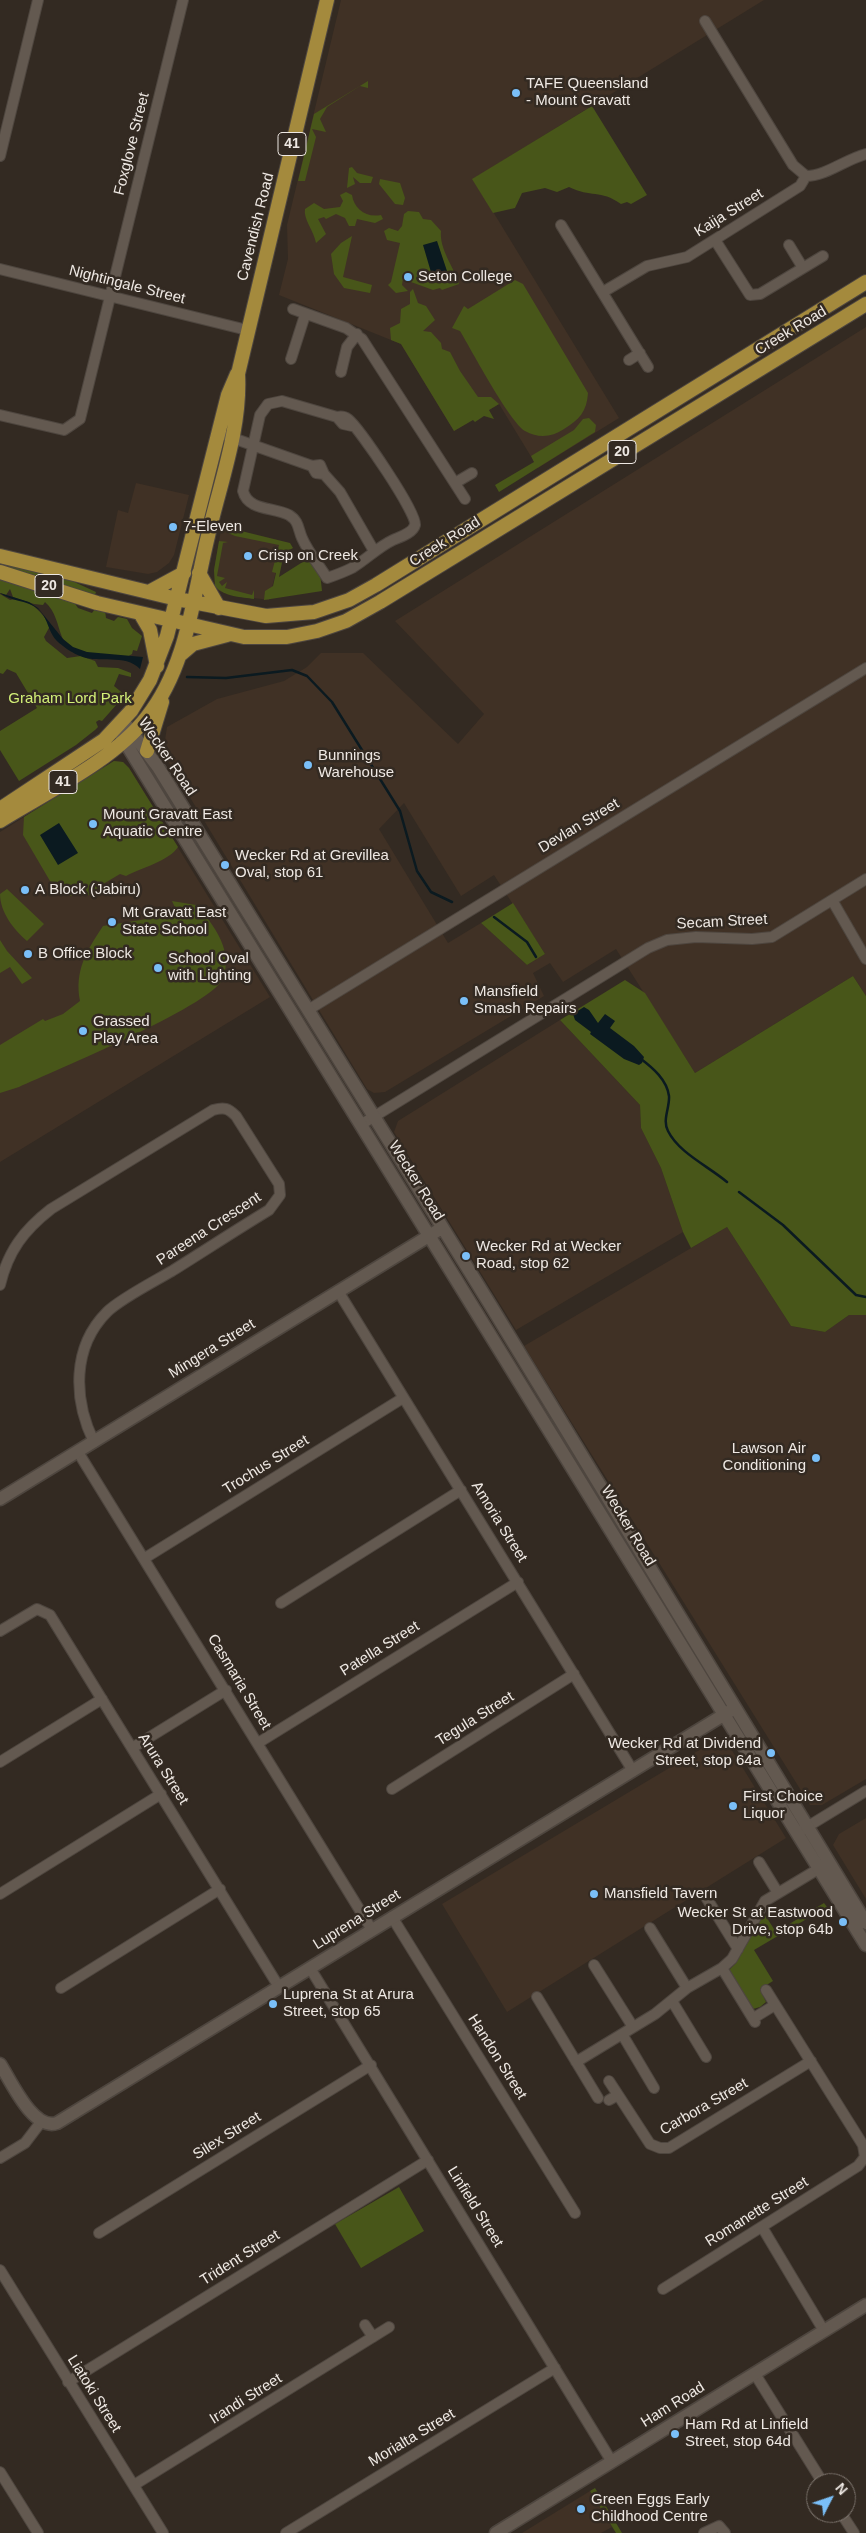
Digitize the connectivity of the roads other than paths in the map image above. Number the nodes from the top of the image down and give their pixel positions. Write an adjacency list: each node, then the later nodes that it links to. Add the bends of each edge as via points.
1 (38, 0): 6 (street)
2 (183, 0): 16 (street, Foxglove Street)
3 (327, 0): 20 (main road, Cavendish Road / 41)
4 (705, 21): 7 (street, via 793,165)
5 (866, 154): 7 (street, Kaija Street)
6 (0, 156)
7 (806, 176): 9 (street, Kaija Street, via 800,186)
8 (561, 225): 15 (street)
9 (715, 240): 12 (street, via 750,295 760,294); 15 (street, Kaija Street, via 679,260 648,266)
10 (789, 246): 12 (street)
11 (823, 256): 12 (street)
12 (802, 268)
13 (0, 269): 16 (street, Nightingale Street)
14 (866, 282): 43 (main road, Creek Road / 20, via 362,593 330,607 297,615 266,616)
15 (602, 292): 22 (street)
16 (111, 296): 20 (street, Nightingale Street); 28 (street, Foxglove Street, via 80,419 64,430)
17 (866, 304): 47 (main road, Creek Road / 20, via 359,614 302,635 258,638)
18 (293, 309): 19 (street)
19 (305, 314): 21 (street); 23 (street)
20 (247, 330): 27 (main road, Cavendish Road / 41)
21 (357, 334): 26 (street, via 347,347); 33 (street)
22 (640, 354): 24 (street); 25 (street)
23 (291, 359)
24 (629, 360)
25 (648, 367)
26 (341, 372)
27 (238, 374): 29 (main road, Cavendish Road / 41, via 228,395); 30 (main road, Cavendish Road / 41, via 239,398)
28 (0, 415)
29 (218, 434): 30 (street); 38 (main road, Cavendish Road / 41)
30 (232, 438): 31 (street); 39 (main road, Cavendish Road / 41)
31 (253, 446): 35 (street, via 312,466 320,465); 35 (street, via 243,487 245,497 295,520 302,538 328,578 351,568); 35 (street, via 263,408 271,402 282,401 337,417 343,424 352,426 370,446 415,520 411,530)
32 (472, 473): 33 (street)
33 (455, 483): 34 (street)
34 (465, 498)
35 (374, 551)
36 (0, 556): 40 (main road, Creek Road / 20)
37 (0, 572): 44 (main road, Creek Road / 20)
38 (184, 573): 40 (main road); 41 (main road, Cavendish Road / 41)
39 (199, 573): 42 (main road, Cavendish Road / 41); 43 (main road)
40 (149, 592): 41 (main road, Creek Road / 20)
41 (177, 599): 42 (main road, Creek Road / 20); 45 (main road, Cavendish Road / 41)
42 (192, 602): 43 (main road, Creek Road / 20); 46 (main road, Cavendish Road / 41)
43 (219, 608)
44 (140, 613): 45 (main road, Creek Road / 20); 49 (main road, via 150,630)
45 (172, 621): 46 (main road, Creek Road / 20); 49 (main road, 41)
46 (187, 624): 47 (main road, Creek Road / 20); 48 (main road, 41)
47 (229, 635): 48 (main road, via 193,644)
48 (179, 656): 51 (main road, 41)
49 (157, 666): 52 (main road, 41)
50 (866, 668): 60 (street, Devlan Street)
51 (162, 696): 53 (main road, 41); 54 (main road)
52 (120, 725): 53 (street, Wecker Road); 55 (main road, 41, via 88,753)
53 (129, 737): 54 (street, Wecker Road); 56 (main road, 41, via 98,761); 62 (street, Wecker Road)
54 (147, 751): 60 (street, Wecker Road)
55 (0, 809)
56 (0, 821)
57 (866, 879): 58 (street, Secam Street)
58 (832, 900): 59 (street); 61 (street, Secam Street, via 772,937 696,937 667,940 648,948)
59 (866, 959)
60 (308, 1010): 61 (street, Wecker Road)
61 (374, 1116): 62 (street); 63 (street, Wecker Road)
62 (362, 1124): 64 (street, Wecker Road)
63 (442, 1227): 64 (street, Mingera Street); 68 (street, Wecker Road)
64 (430, 1235): 66 (street, Mingera Street); 70 (street, Wecker Road)
65 (0, 1284): 69 (street, Pareena Crescent, via 14,1246 30,1226 51,1209 213,1110 222,1107 236,1116 279,1184 280,1195 269,1210 108,1311 87,1339 79,1368 78,1389 80,1409)
66 (338, 1291): 67 (street, Amoria Street); 69 (street, Mingera Street)
67 (403, 1398): 72 (street, Amoria Street); 76 (street, Trochus Street)
68 (573, 1440): 70 (street); 74 (street, Wecker Road)
69 (94, 1442): 71 (street, Mingera Street)
70 (560, 1447): 75 (street, Wecker Road)
71 (78, 1452): 73 (street, Mingera Street); 76 (street, Casmaria Street)
72 (461, 1490): 77 (street, Amoria Street); 78 (street)
73 (0, 1499)
74 (622, 1519): 75 (street); 83 (street, Wecker Road)
75 (610, 1527): 84 (street, Wecker Road)
76 (145, 1558): 81 (street, Casmaria Street)
77 (518, 1582): 80 (street, Amoria Street); 85 (street, Patella Street)
78 (281, 1603)
79 (0, 1631): 82 (street, Arura Street, via 33,1611 46,1612)
80 (574, 1674): 88 (street, Amoria Street); 89 (street, Tegula Street)
81 (226, 1690): 85 (street, Casmaria Street); 86 (street)
82 (102, 1699): 86 (street, Arura Street); 87 (street)
83 (736, 1707): 84 (street, Luprena Street); 92 (street, Wecker Road)
84 (724, 1715): 88 (street, Luprena Street); 92 (street, Wecker Road)
85 (258, 1742): 102 (street, Casmaria Street)
86 (132, 1748): 91 (street, Arura Street)
87 (0, 1762)
88 (633, 1771): 99 (street, Luprena Street)
89 (392, 1789)
90 (866, 1791): 92 (street)
91 (161, 1794): 95 (street, Arura Street); 97 (street)
92 (802, 1830): 94 (street, Wecker Road)
93 (759, 1862): 96 (street)
94 (824, 1866): 96 (street); 100 (street, Wecker Road); 103 (street, Wecker Road)
95 (220, 1889): 108 (street, Arura Street); 109 (street)
96 (778, 1893): 104 (street, via 759,1908)
97 (0, 1894)
98 (704, 1894): 104 (street)
99 (392, 1917): 102 (street, Luprena Street); 129 (street, Handon Street)
100 (866, 1923)
101 (650, 1928): 110 (street)
102 (372, 1930): 106 (street, Luprena Street)
103 (866, 1945)
104 (738, 1949): 107 (street)
105 (594, 1964): 115 (street)
106 (310, 1968): 108 (street, Luprena Street); 121 (street, Linfield Street)
107 (722, 1968): 110 (street); 114 (street, via 756,2019)
108 (279, 1987): 125 (street, Luprena Street, via 61,2121 53,2124)
109 (61, 1988)
110 (687, 1988): 113 (street)
111 (766, 1990): 114 (street)
112 (537, 1997): 119 (street)
113 (672, 2001): 115 (street); 117 (street)
114 (775, 2005): 118 (street)
115 (633, 2027): 116 (street)
116 (622, 2034): 119 (street); 123 (street)
117 (706, 2057)
118 (811, 2061): 122 (street, Carbora Street, via 669,2148 650,2144 614,2098); 126 (street, via 863,2145)
119 (576, 2062): 124 (street)
120 (0, 2064): 125 (street, via 31,2113)
121 (371, 2065): 128 (street, Linfield Street); 131 (street, Silex Street)
122 (609, 2081)
123 (654, 2088)
124 (598, 2098)
125 (41, 2122): 127 (street, via 25,2143)
126 (865, 2157): 130 (street, Romanette Street, via 858,2166)
127 (0, 2158)
128 (428, 2160): 139 (street, Linfield Street); 141 (street, Trident Street)
129 (575, 2213)
130 (762, 2227): 133 (street, Romanette Street); 137 (street)
131 (99, 2233)
132 (0, 2270): 141 (street, Liatoki Street)
133 (663, 2289)
134 (866, 2305): 137 (street, Ham Road)
135 (365, 2325): 138 (street)
136 (389, 2327): 138 (street, Irandi Street)
137 (824, 2331): 140 (street, Ham Road)
138 (373, 2337): 145 (street, Irandi Street)
139 (555, 2368): 142 (street, Linfield Street); 148 (street, Morialta Street)
140 (755, 2374): 142 (street, Ham Road); 144 (street)
141 (68, 2382): 145 (street, Liatoki Street)
142 (612, 2462): 149 (street, Ham Road)
143 (0, 2472): 146 (street)
144 (817, 2473)
145 (134, 2485): 147 (street, Liatoki Street)
146 (38, 2533)
147 (163, 2533)
148 (286, 2533)
149 (496, 2533)
150 (704, 2533): 151 (street, via 719,2526)
151 (725, 2533)

